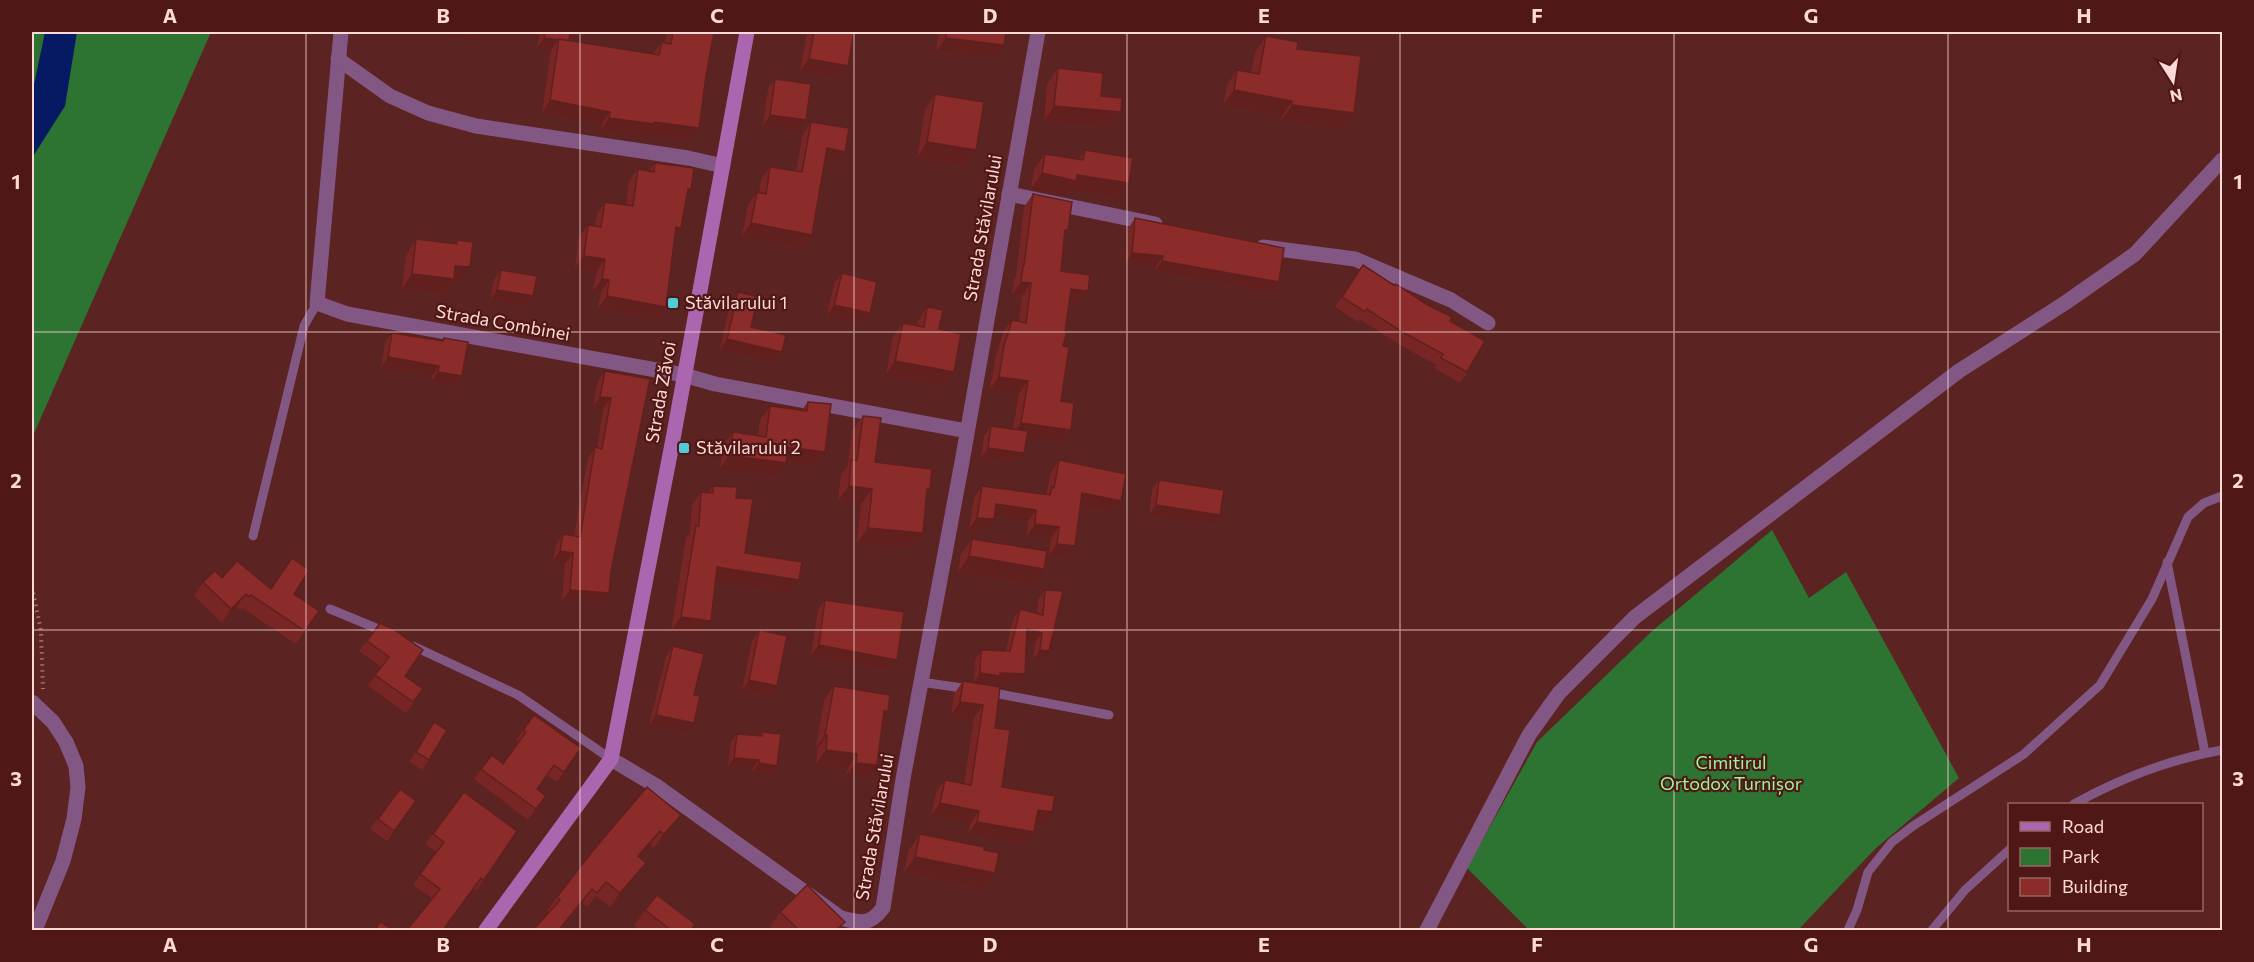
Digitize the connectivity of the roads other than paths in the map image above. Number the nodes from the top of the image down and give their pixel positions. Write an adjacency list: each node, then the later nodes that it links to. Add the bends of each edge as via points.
1 (341, 32): 4 (street)
2 (747, 32): 6 (street, Strada Zăvoi)
3 (1038, 32): 7 (street, Strada Stăvilarului)
4 (338, 60): 6 (street, via 390,96 438,116 476,126); 10 (street)
5 (2223, 160): 30 (street, via 2135,254 1959,371 1635,617 1559,693 1528,735)
6 (723, 166): 12 (street, Strada Zăvoi)
7 (1009, 194): 8 (street); 13 (street, Strada Stăvilarului)
8 (1168, 227)
9 (1247, 243): 11 (street, via 1355,259 1451,300)
10 (317, 303): 12 (street, Strada Combinei, via 347,314); 15 (lane, via 304,326)
11 (1488, 323)
12 (684, 375): 13 (street); 25 (street, Strada Zăvoi)
13 (967, 431): 20 (street, Strada Stăvilarului)
14 (2223, 496): 16 (lane, via 2204,503 2188,517)
15 (252, 536)
16 (2167, 562): 24 (lane); 31 (lane, via 2152,599 2100,685 2024,754 1892,842 1868,872)
17 (330, 609): 18 (lane)
18 (392, 635)
19 (403, 640): 25 (lane, via 518,695)
20 (921, 682): 22 (lane); 25 (street, Strada Stăvilarului, via 883,908 874,919 860,923 841,918 658,787)
21 (35, 705): 28 (street, via 66,742 76,766 78,787 63,861)
22 (1109, 715)
23 (2223, 750): 24 (lane)
24 (2205, 753): 26 (lane, via 2127,779)
25 (611, 759): 29 (street)
26 (2076, 803)
27 (2008, 851): 32 (lane, via 1965,890)
28 (35, 930)
29 (486, 930)
30 (1427, 930)
31 (1848, 930)
32 (1932, 930)

